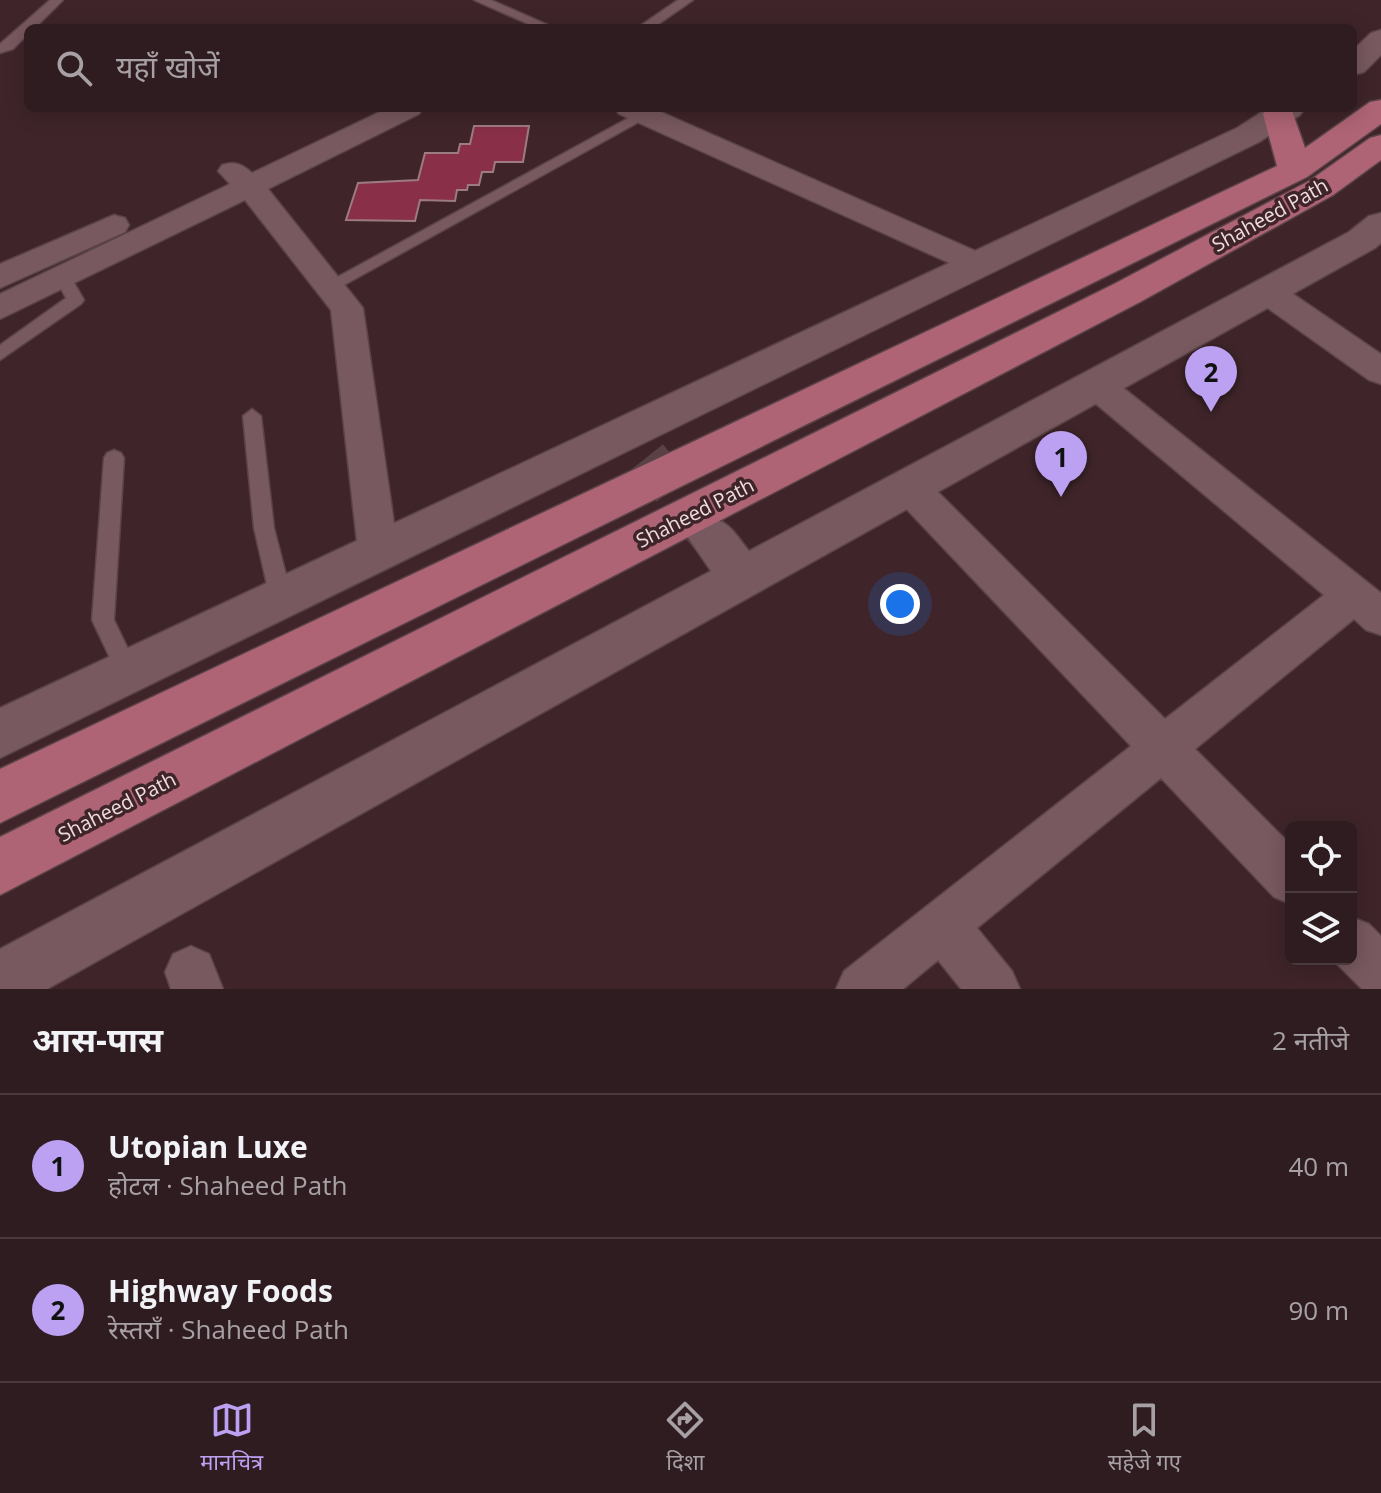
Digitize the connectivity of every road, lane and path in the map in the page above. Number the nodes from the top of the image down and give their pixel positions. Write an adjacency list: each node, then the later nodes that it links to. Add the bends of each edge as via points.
1 (57, 0): 4 (lane)
2 (480, 0): 5 (lane)
3 (687, 0): 6 (lane)
4 (31, 24)
5 (538, 24)
6 (650, 24)
7 (24, 31): 9 (lane)
8 (1381, 39): 10 (street)
9 (0, 49)
10 (1357, 62)
11 (1381, 109): 19 (highway, Shaheed Path)
12 (356, 112): 20 (street)
13 (399, 112): 20 (street)
14 (643, 112): 25 (lane)
15 (652, 112): 22 (street)
16 (1282, 112): 22 (street, via 1248,135)
17 (1284, 112): 19 (highway)
18 (1381, 145): 43 (highway, Shaheed Path, via 1321,188 1127,293)
19 (1295, 170): 42 (highway, Shaheed Path)
20 (241, 178): 23 (street); 24 (street); 25 (street)
21 (1381, 224): 26 (street, via 1362,240)
22 (991, 256): 35 (street, via 637,444)
23 (0, 277)
24 (63, 278): 27 (street); 28 (lane, via 75,300)
25 (329, 286): 35 (street, via 347,308)
26 (1266, 291): 29 (street); 30 (street)
27 (0, 308)
28 (0, 354)
29 (1381, 371)
30 (1095, 384): 33 (street); 38 (street)
31 (252, 416): 37 (lane, via 264,528)
32 (114, 458): 39 (lane, via 103,620)
33 (908, 486): 36 (street); 41 (street)
34 (710, 536): 36 (street)
35 (378, 551): 37 (street)
36 (742, 576): 48 (street)
37 (281, 598): 39 (street)
38 (1368, 606): 41 (street)
39 (128, 672): 40 (street)
40 (0, 734)
41 (1163, 748): 44 (street); 45 (street)
42 (0, 797)
43 (0, 867)
44 (1285, 874)
45 (942, 925): 49 (street); 50 (street)
46 (1357, 948): 47 (street)
47 (1381, 972)
48 (0, 982)
49 (862, 989)
50 (994, 989)

